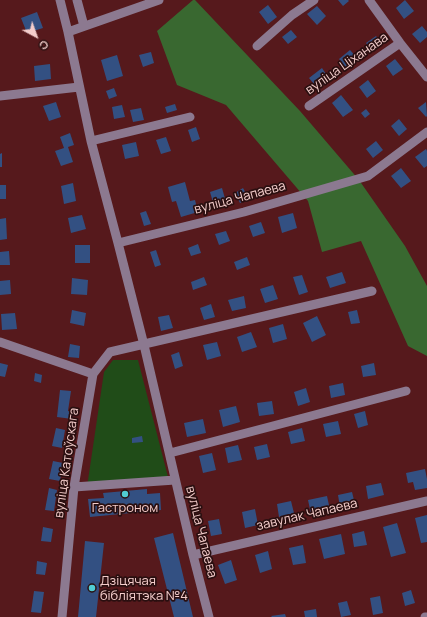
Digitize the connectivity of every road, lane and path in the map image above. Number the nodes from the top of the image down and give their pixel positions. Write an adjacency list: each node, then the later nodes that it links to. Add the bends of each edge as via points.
1 (60, 0): 7 (street, вуліца Чапаева)
2 (77, 0): 6 (street)
3 (159, 0): 6 (street)
4 (314, 0): 9 (street, via 292,15)
5 (369, 0): 8 (street, вуліца Ціханава)
6 (84, 26): 7 (street)
7 (68, 32): 11 (street, вуліца Чапаева)
8 (400, 43): 10 (street, вуліца Ціханава); 13 (street, вуліца Ціханава)
9 (257, 46)
10 (427, 77)
11 (79, 87): 12 (street); 16 (street, вуліца Чапаева)
12 (0, 96)
13 (309, 106)
14 (190, 117): 16 (street)
15 (427, 132): 17 (street, вуліца Чапаева, via 368,176 244,212)
16 (91, 141): 17 (street, вуліца Чапаева)
17 (118, 243): 20 (street, вуліца Чапаева)
18 (372, 291): 20 (street)
19 (0, 342): 21 (street)
20 (144, 345): 21 (street, вуліца Катоўскага, via 110,352); 23 (street, вуліца Чапаева)
21 (93, 374): 25 (street, вуліца Катоўскага)
22 (406, 391): 23 (street)
23 (170, 453): 24 (street, вуліца Чапаева)
24 (175, 480): 25 (street); 27 (street, вуліца Чапаева)
25 (74, 487): 28 (street, вуліца Катоўскага)
26 (427, 500): 27 (street, завулак Чапаева)
27 (193, 555): 29 (street, вуліца Чапаева)
28 (62, 617)
29 (209, 617)

